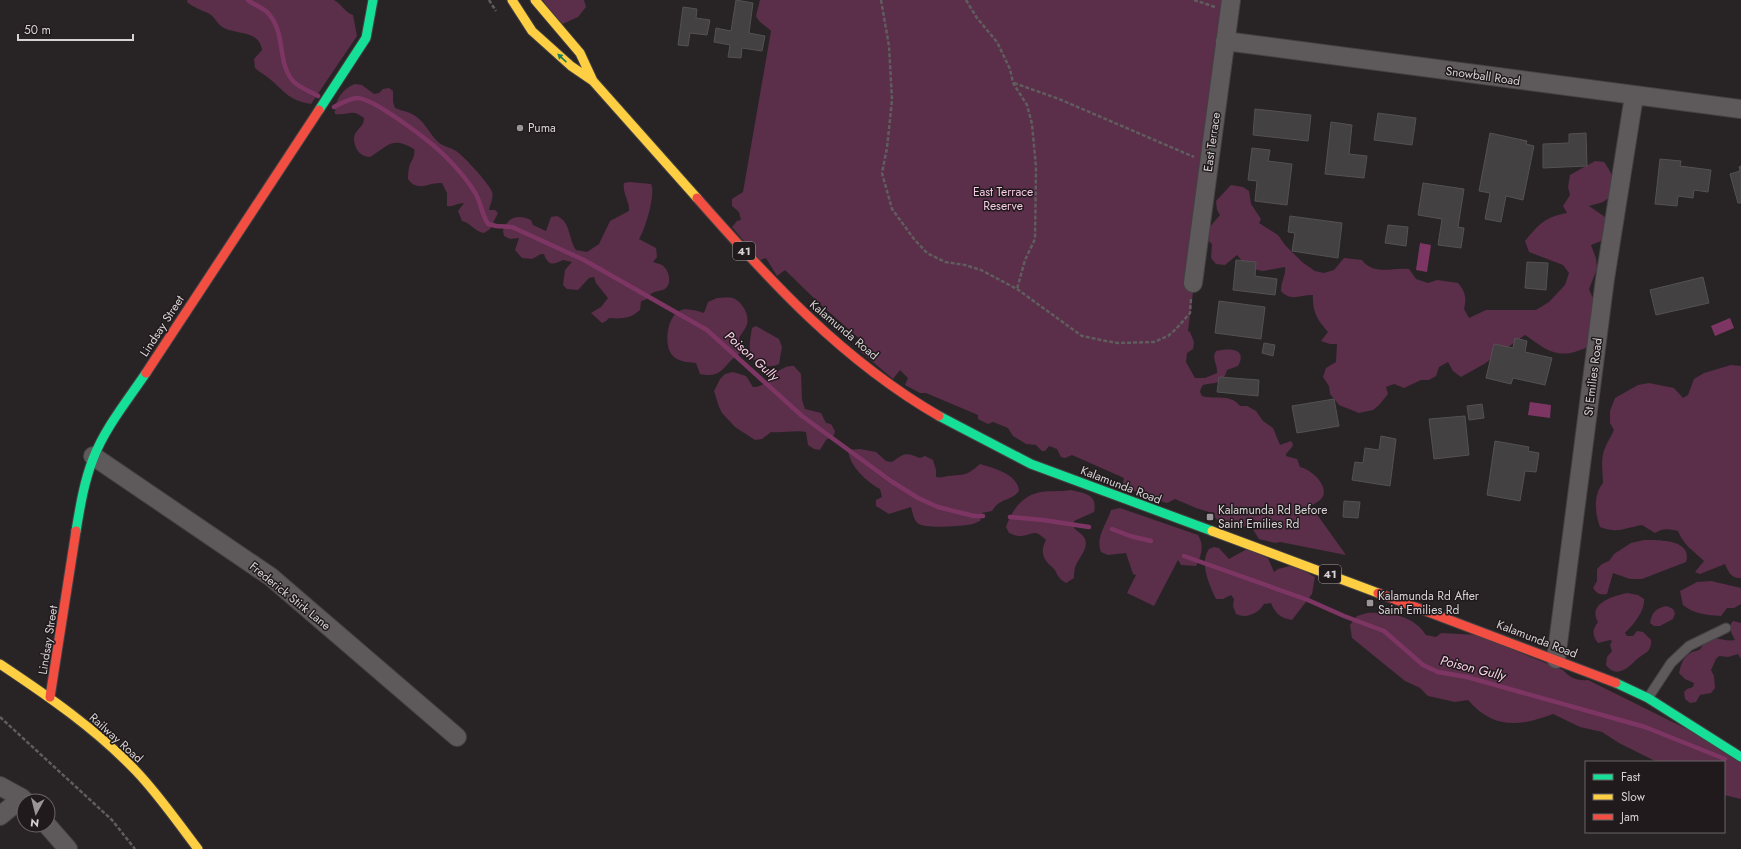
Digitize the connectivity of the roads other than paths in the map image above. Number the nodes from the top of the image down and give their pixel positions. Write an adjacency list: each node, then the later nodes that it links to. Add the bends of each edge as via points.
1 (373, 0): 10 (main road, Lindsay Street, via 366,38 356,56 105,434)
2 (512, 0): 6 (main road, Kalamunda Road / 41, one-way to 2, via 571,66 532,31)
3 (535, 0): 6 (main road, Kalamunda Road / 41, via 580,53)
4 (1230, 5): 5 (street, East Terrace)
5 (1225, 41): 7 (street, Snowball Road); 9 (street, East Terrace)
6 (593, 81): 12 (main road, Kalamunda Road / 41, via 760,269 815,323 844,350 967,433 1031,464)
7 (1634, 96): 8 (street, Snowball Road); 12 (street, St Emilies Road, via 1605,279)
8 (1741, 109)
9 (1193, 284)
10 (93, 456): 14 (main road, Lindsay Street, via 85,478); 16 (street, Frederick Stirk Lane, via 271,577)
11 (1726, 628): 15 (lane, via 1689,646 1671,663)
12 (1556, 659): 15 (main road, Kalamunda Road / 41)
13 (0, 664): 14 (main road, Railway Road)
14 (50, 697): 24 (main road, Railway Road, via 127,761)
15 (1648, 698): 17 (main road, Kalamunda Road / 41)
16 (457, 737)
17 (1741, 757)
18 (0, 786): 19 (street)
19 (16, 795)
20 (16, 804): 21 (street)
21 (0, 816)
22 (54, 833): 23 (street)
23 (68, 849)
24 (198, 849)

